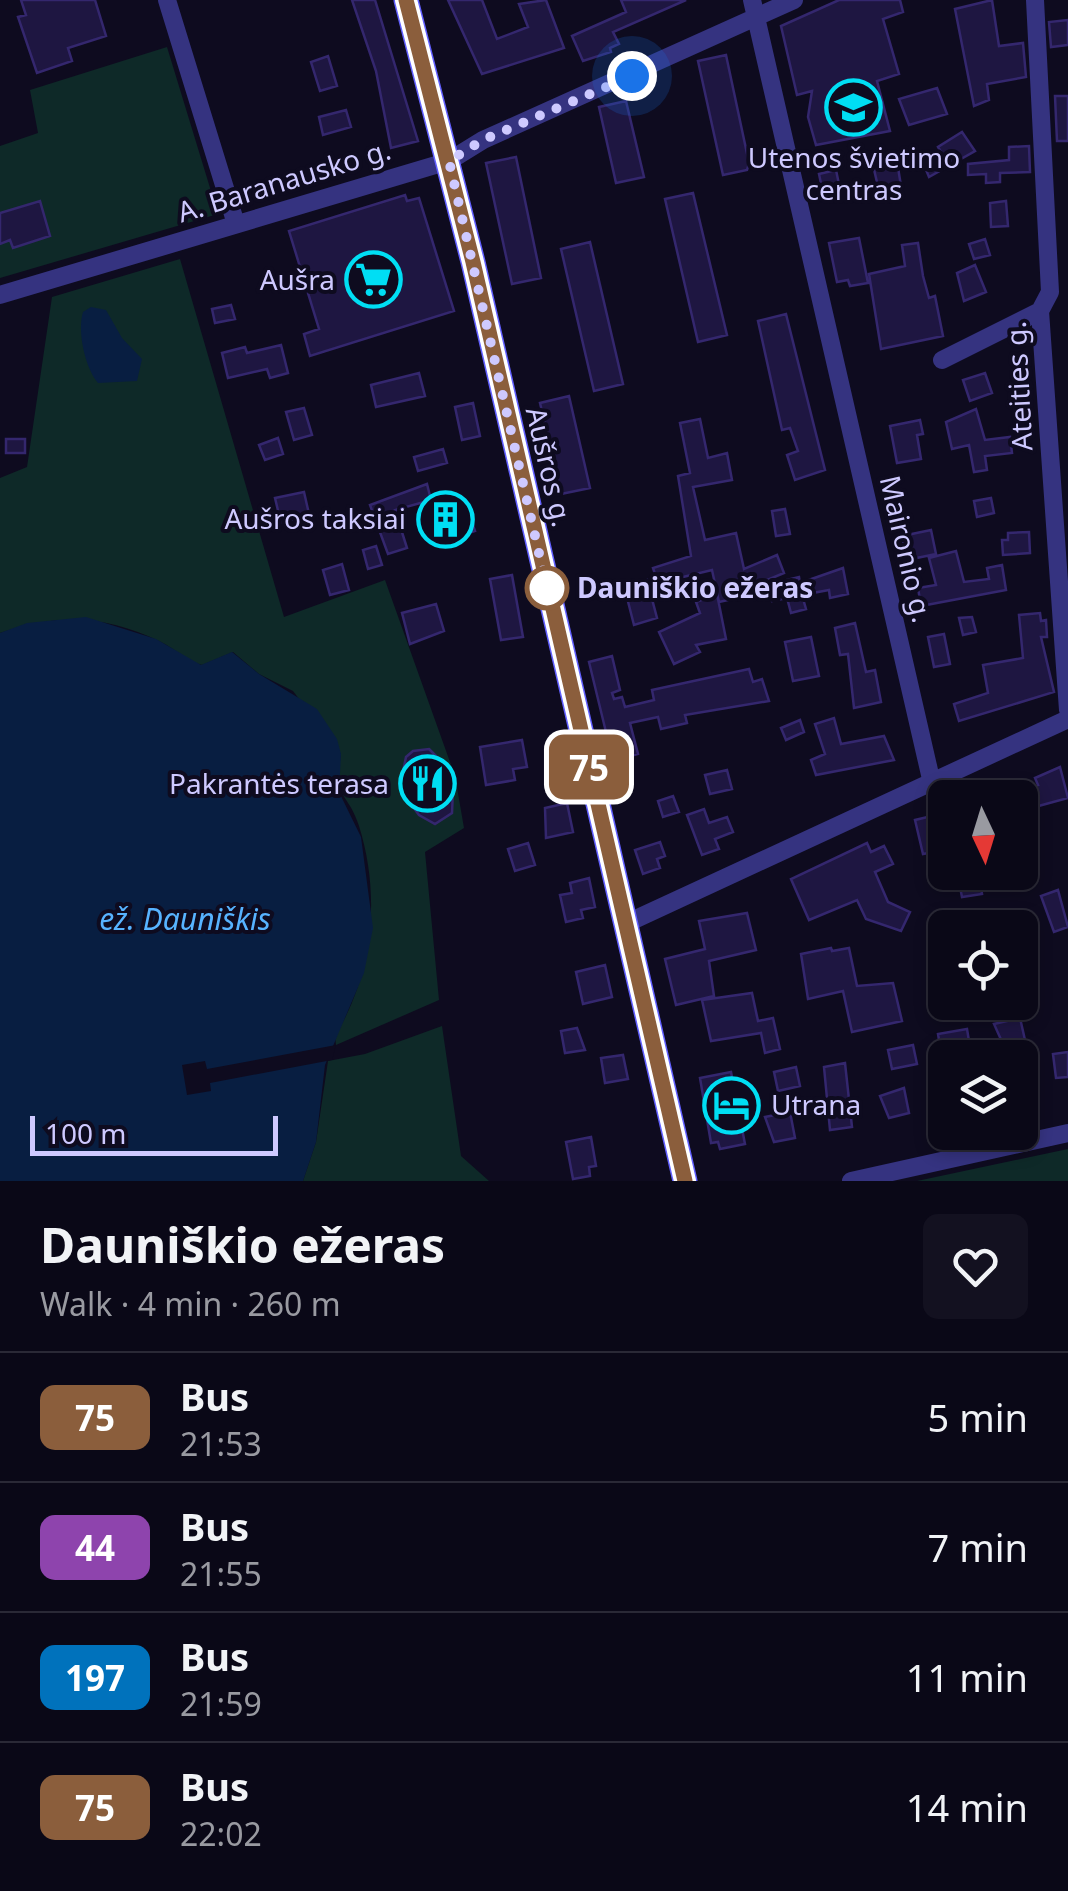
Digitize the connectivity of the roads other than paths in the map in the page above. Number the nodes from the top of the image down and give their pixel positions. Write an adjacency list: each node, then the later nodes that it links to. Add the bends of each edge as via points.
1 (168, 0): 7 (street)
2 (406, 0): 6 (street, Aušros g.)
3 (794, 0): 5 (street, A. Baranausko g.)
4 (1035, 0): 9 (street, Ateities g., via 1050,292)
5 (754, 9): 6 (street, A. Baranausko g.); 13 (street, Maironio g.)
6 (449, 161): 7 (street, A. Baranausko g.); 14 (street, Aušros g.)
7 (236, 224): 8 (street, A. Baranausko g.)
8 (0, 295)
9 (1040, 311): 10 (street); 11 (street, Ateities g.)
10 (942, 360)
11 (1068, 710)
12 (1068, 719): 13 (street)
13 (932, 779): 14 (street)
14 (625, 924): 16 (street, Aušros g.)
15 (1068, 1133): 17 (street)
16 (685, 1181)
17 (851, 1181)

